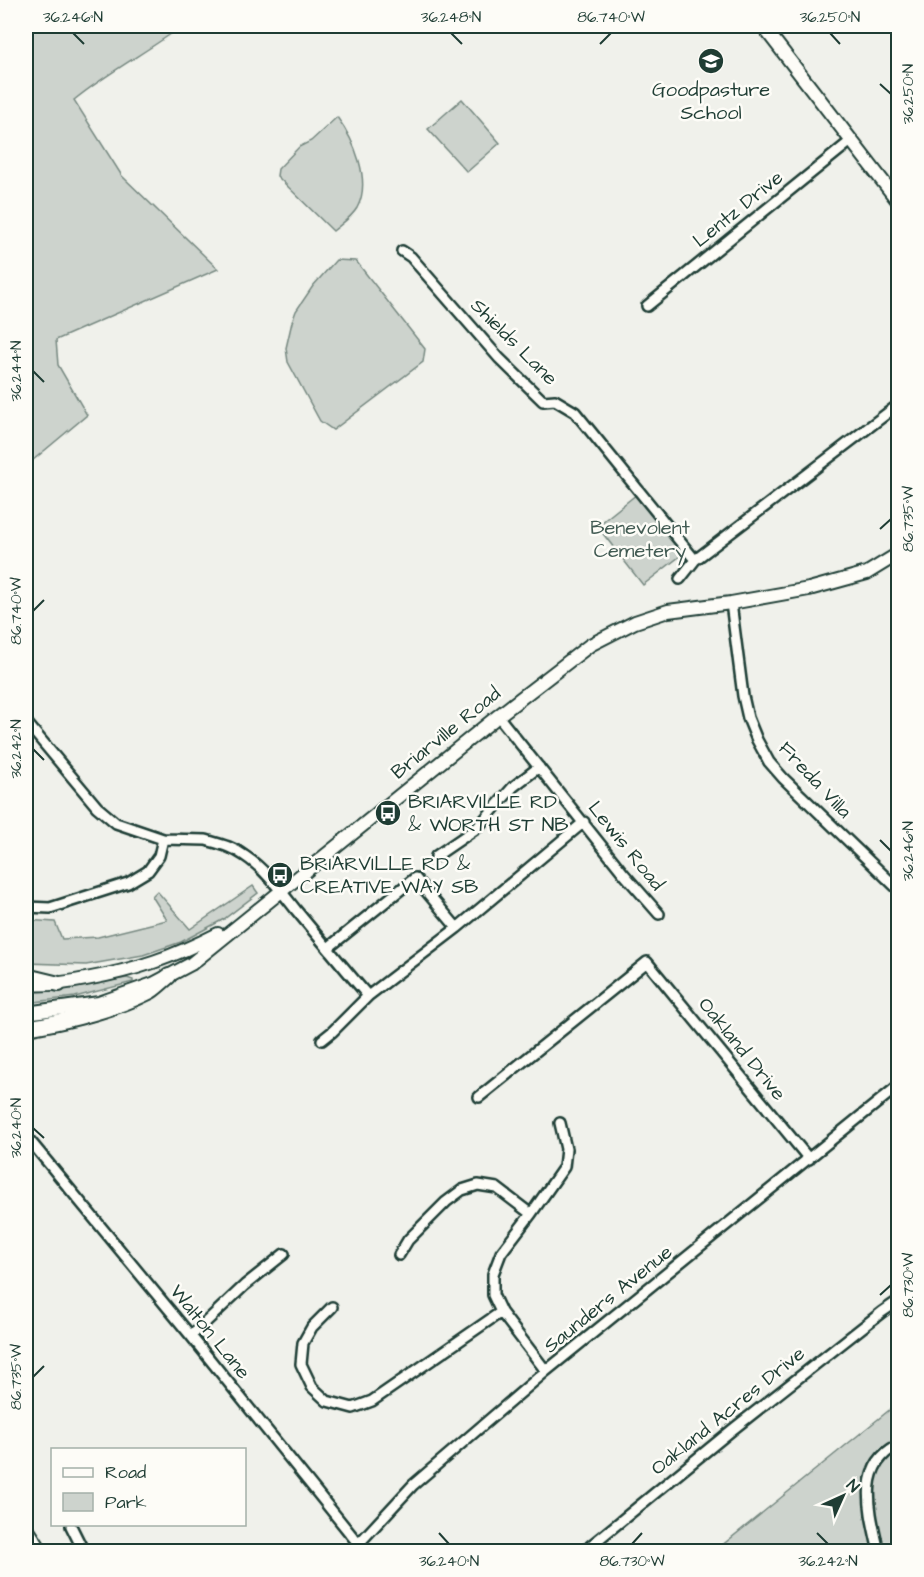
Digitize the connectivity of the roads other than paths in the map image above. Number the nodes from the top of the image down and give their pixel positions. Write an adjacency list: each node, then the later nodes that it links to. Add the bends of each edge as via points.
1 (763, 26): 2 (main road)
2 (852, 140): 3 (main road); 5 (street, Lentz Drive)
3 (898, 201)
4 (402, 251): 8 (street, Shields Lane, via 543,401 555,400 575,412)
5 (647, 306)
6 (898, 405): 8 (street)
7 (898, 554): 10 (main road, Briarville Road, via 867,573 809,589)
8 (695, 560): 9 (street)
9 (680, 579)
10 (731, 603): 11 (main road, Briarville Road, via 668,611 635,622 590,645); 18 (street, Freda Villa, via 748,718 769,762)
11 (498, 716): 13 (street, Lewis Road); 19 (main road, Briarville Road)
12 (26, 722): 15 (street, via 106,815 116,823)
13 (539, 767): 14 (street, Lewis Road); 16 (street, via 513,787 477,828)
14 (584, 822): 21 (street, Lewis Road); 23 (street)
15 (163, 839): 19 (street, via 206,840 227,846 245,855); 20 (street, via 159,856 148,871 128,883 50,908)
16 (436, 856)
17 (898, 874): 18 (street)
18 (895, 886)
19 (280, 891): 22 (main road, Briarville Road); 24 (street)
20 (26, 907)
21 (659, 914)
22 (243, 921): 26 (main road, Briarville Road); 28 (main road, Briarville Road, via 188,950 140,968)
23 (457, 928): 24 (street, via 415,878); 29 (street)
24 (328, 948): 29 (street)
25 (26, 976): 28 (highway)
26 (169, 976): 30 (main road, Briarville Road, via 99,1003); 31 (highway, via 153,990 106,1010)
27 (26, 984): 28 (main road, Briarville Road)
28 (59, 984)
29 (368, 996): 32 (street)
30 (26, 1013)
31 (26, 1028)
32 (322, 1040)
33 (898, 1086): 37 (street, Saunders Avenue)
34 (480, 1097): 37 (street, Oakland Drive, via 647,962)
35 (560, 1123): 38 (street, via 566,1149 564,1167)
36 (26, 1136): 44 (street, Walton Lane)
37 (809, 1159): 45 (street, Saunders Avenue)
38 (531, 1214): 40 (street, via 497,1188 478,1185 462,1190 446,1202 408,1240); 43 (street, via 501,1253 492,1274 493,1295)
39 (284, 1254): 44 (street)
40 (399, 1255)
41 (898, 1302): 53 (street, Oakland Acres Drive)
42 (332, 1307): 43 (street, via 312,1327 303,1343 301,1364 312,1387 327,1401 353,1408 372,1401)
43 (501, 1312): 45 (street)
44 (191, 1336): 49 (street, Walton Lane)
45 (546, 1371): 49 (street, Saunders Avenue, via 413,1485)
46 (898, 1445): 54 (street, via 876,1465 868,1491)
47 (71, 1526): 51 (street)
48 (26, 1529): 50 (highway)
49 (362, 1547): 52 (street, Saunders Avenue)
50 (41, 1551)
51 (84, 1551)
52 (351, 1551)
53 (583, 1551)
54 (879, 1551)

